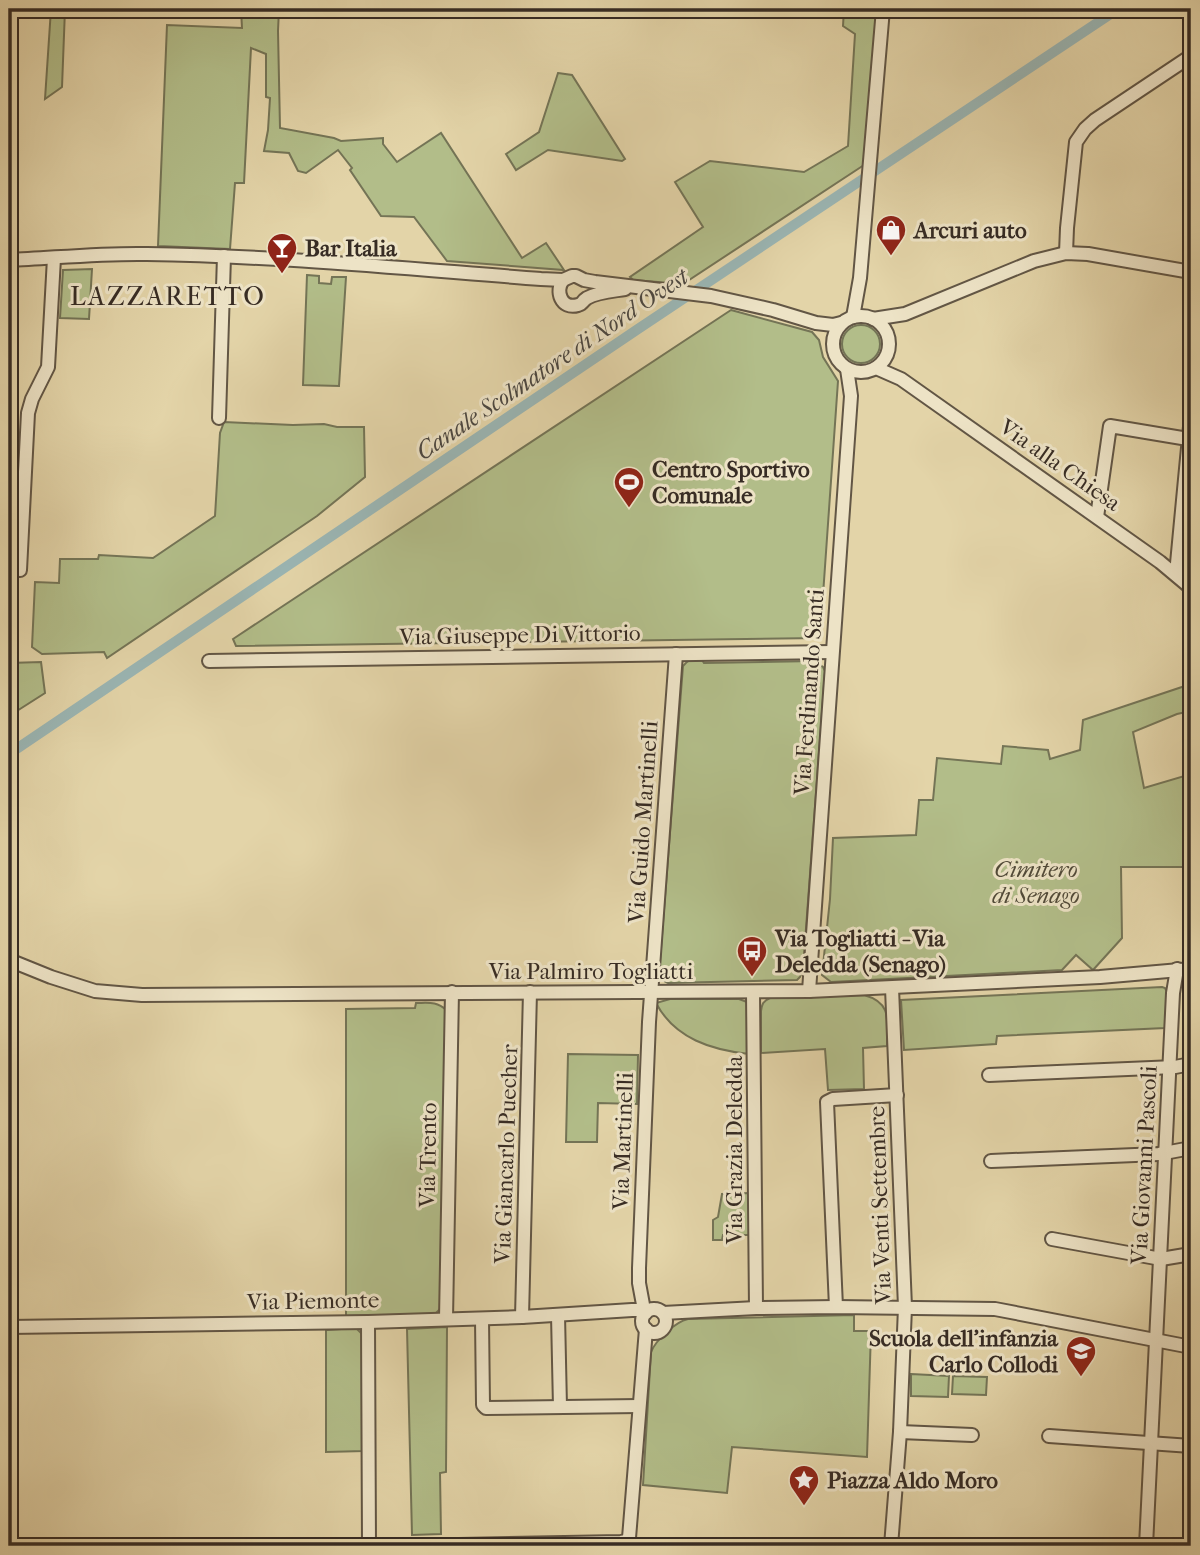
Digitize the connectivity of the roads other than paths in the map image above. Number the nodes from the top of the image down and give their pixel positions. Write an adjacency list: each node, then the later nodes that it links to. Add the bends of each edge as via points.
1 (883, 9): 8 (street)
2 (1191, 56): 3 (street, via 1095,120 1076,142)
3 (1066, 254): 7 (street); 13 (street, via 1034,261)
4 (224, 257): 5 (street, via 111,254); 10 (street, via 541,279); 25 (street)
5 (54, 258): 6 (street); 28 (street, via 49,360 28,413)
6 (9, 260)
7 (1191, 272)
8 (860, 278): 14 (street); 15 (street)
9 (584, 280): 10 (street, via 572,276); 11 (street); 12 (street)
10 (561, 285): 12 (street, via 561,298 569,304)
11 (639, 287): 12 (street); 16 (street, via 711,296)
12 (586, 299)
13 (905, 314): 14 (street); 17 (street)
14 (872, 318): 15 (street); 17 (street)
15 (847, 320): 16 (street, via 833,325); 18 (street)
16 (816, 323): 18 (street)
17 (888, 337): 19 (street)
18 (832, 341): 20 (street, via 836,357)
19 (886, 356): 21 (street); 22 (street, Via alla Chiesa)
20 (847, 369): 21 (street); 23 (street, Via Ferdinando Santi)
21 (870, 370): 22 (street, Via alla Chiesa); 23 (street, Via Ferdinando Santi)
22 (901, 379): 27 (street, Via alla Chiesa)
23 (851, 396): 31 (street, Via Ferdinando Santi)
24 (1191, 416): 26 (street)
25 (219, 418)
26 (1188, 439): 27 (street, via 1110,426); 29 (street)
27 (1097, 517): 29 (street, Via alla Chiesa)
28 (20, 570)
29 (1176, 574): 30 (street, Via alla Chiesa)
30 (1191, 588)
31 (832, 652): 32 (street, Via Giuseppe Di Vittorio); 39 (street, Via Ferdinando Santi)
32 (676, 654): 33 (street, Via Giuseppe Di Vittorio); 42 (street, Via Guido Martinelli)
33 (209, 661)
34 (9, 960): 40 (street, Via Palmiro Togliatti, via 76,985 119,994)
35 (1191, 969): 36 (street, Via Palmiro Togliatti)
36 (1177, 970): 37 (street, Via Palmiro Togliatti); 44 (street, Via Giovanni Pascoli)
37 (1161, 972): 38 (street, Via Palmiro Togliatti); 44 (street)
38 (892, 988): 39 (street, Via Palmiro Togliatti); 48 (street, Via Venti Settembre)
39 (809, 991): 43 (street, Via Palmiro Togliatti)
40 (452, 992): 41 (street, Via Palmiro Togliatti); 62 (street, Via Trento)
41 (530, 992): 42 (street, Via Palmiro Togliatti); 61 (street, Via Giancarlo Puecher)
42 (651, 992): 43 (street, Via Palmiro Togliatti); 55 (street, Via Martinelli)
43 (753, 992): 58 (street, Via Grazia Deledda)
44 (1173, 993): 46 (street, Via Giovanni Pascoli)
45 (1191, 1064): 46 (street)
46 (1170, 1067): 47 (street); 50 (street, Via Giovanni Pascoli)
47 (989, 1075)
48 (897, 1095): 56 (street, via 827,1102); 57 (street, Via Venti Settembre)
49 (1191, 1148): 50 (street)
50 (1166, 1153): 51 (street); 54 (street, Via Giovanni Pascoli)
51 (991, 1161)
52 (1052, 1239): 54 (street)
53 (1191, 1254): 54 (street)
54 (1161, 1259): 67 (street, Via Giovanni Pascoli)
55 (641, 1291): 59 (street, via 636,1304); 64 (street)
56 (836, 1307): 57 (street); 58 (street)
57 (905, 1307): 67 (street, via 995,1310); 71 (street, Via Venti Settembre)
58 (756, 1308): 64 (street, via 684,1312)
59 (622, 1311): 60 (street, Via Piemonte); 64 (street, via 639,1320)
60 (558, 1315): 61 (street, Via Piemonte); 70 (street)
61 (522, 1317): 63 (street, Via Piemonte)
62 (446, 1319): 63 (street, Via Piemonte); 65 (street, Via Piemonte)
63 (482, 1319): 70 (street, via 483,1405)
64 (652, 1319): 69 (street)
65 (368, 1322): 66 (street, Via Piemonte); 78 (street)
66 (9, 1327)
67 (1156, 1340): 68 (street); 74 (street, Via Giovanni Pascoli)
68 (1191, 1347)
69 (639, 1406): 70 (street); 76 (street)
70 (560, 1407)
71 (900, 1432): 72 (street); 81 (street, Via Venti Settembre)
72 (972, 1435)
73 (1049, 1436): 74 (street)
74 (1151, 1443): 75 (street); 82 (street, Via Giovanni Pascoli)
75 (1191, 1446)
76 (630, 1542): 77 (street)
77 (530, 1545): 80 (street)
78 (369, 1546)
79 (407, 1546): 80 (street)
80 (431, 1546)
81 (891, 1546)
82 (1146, 1546)

